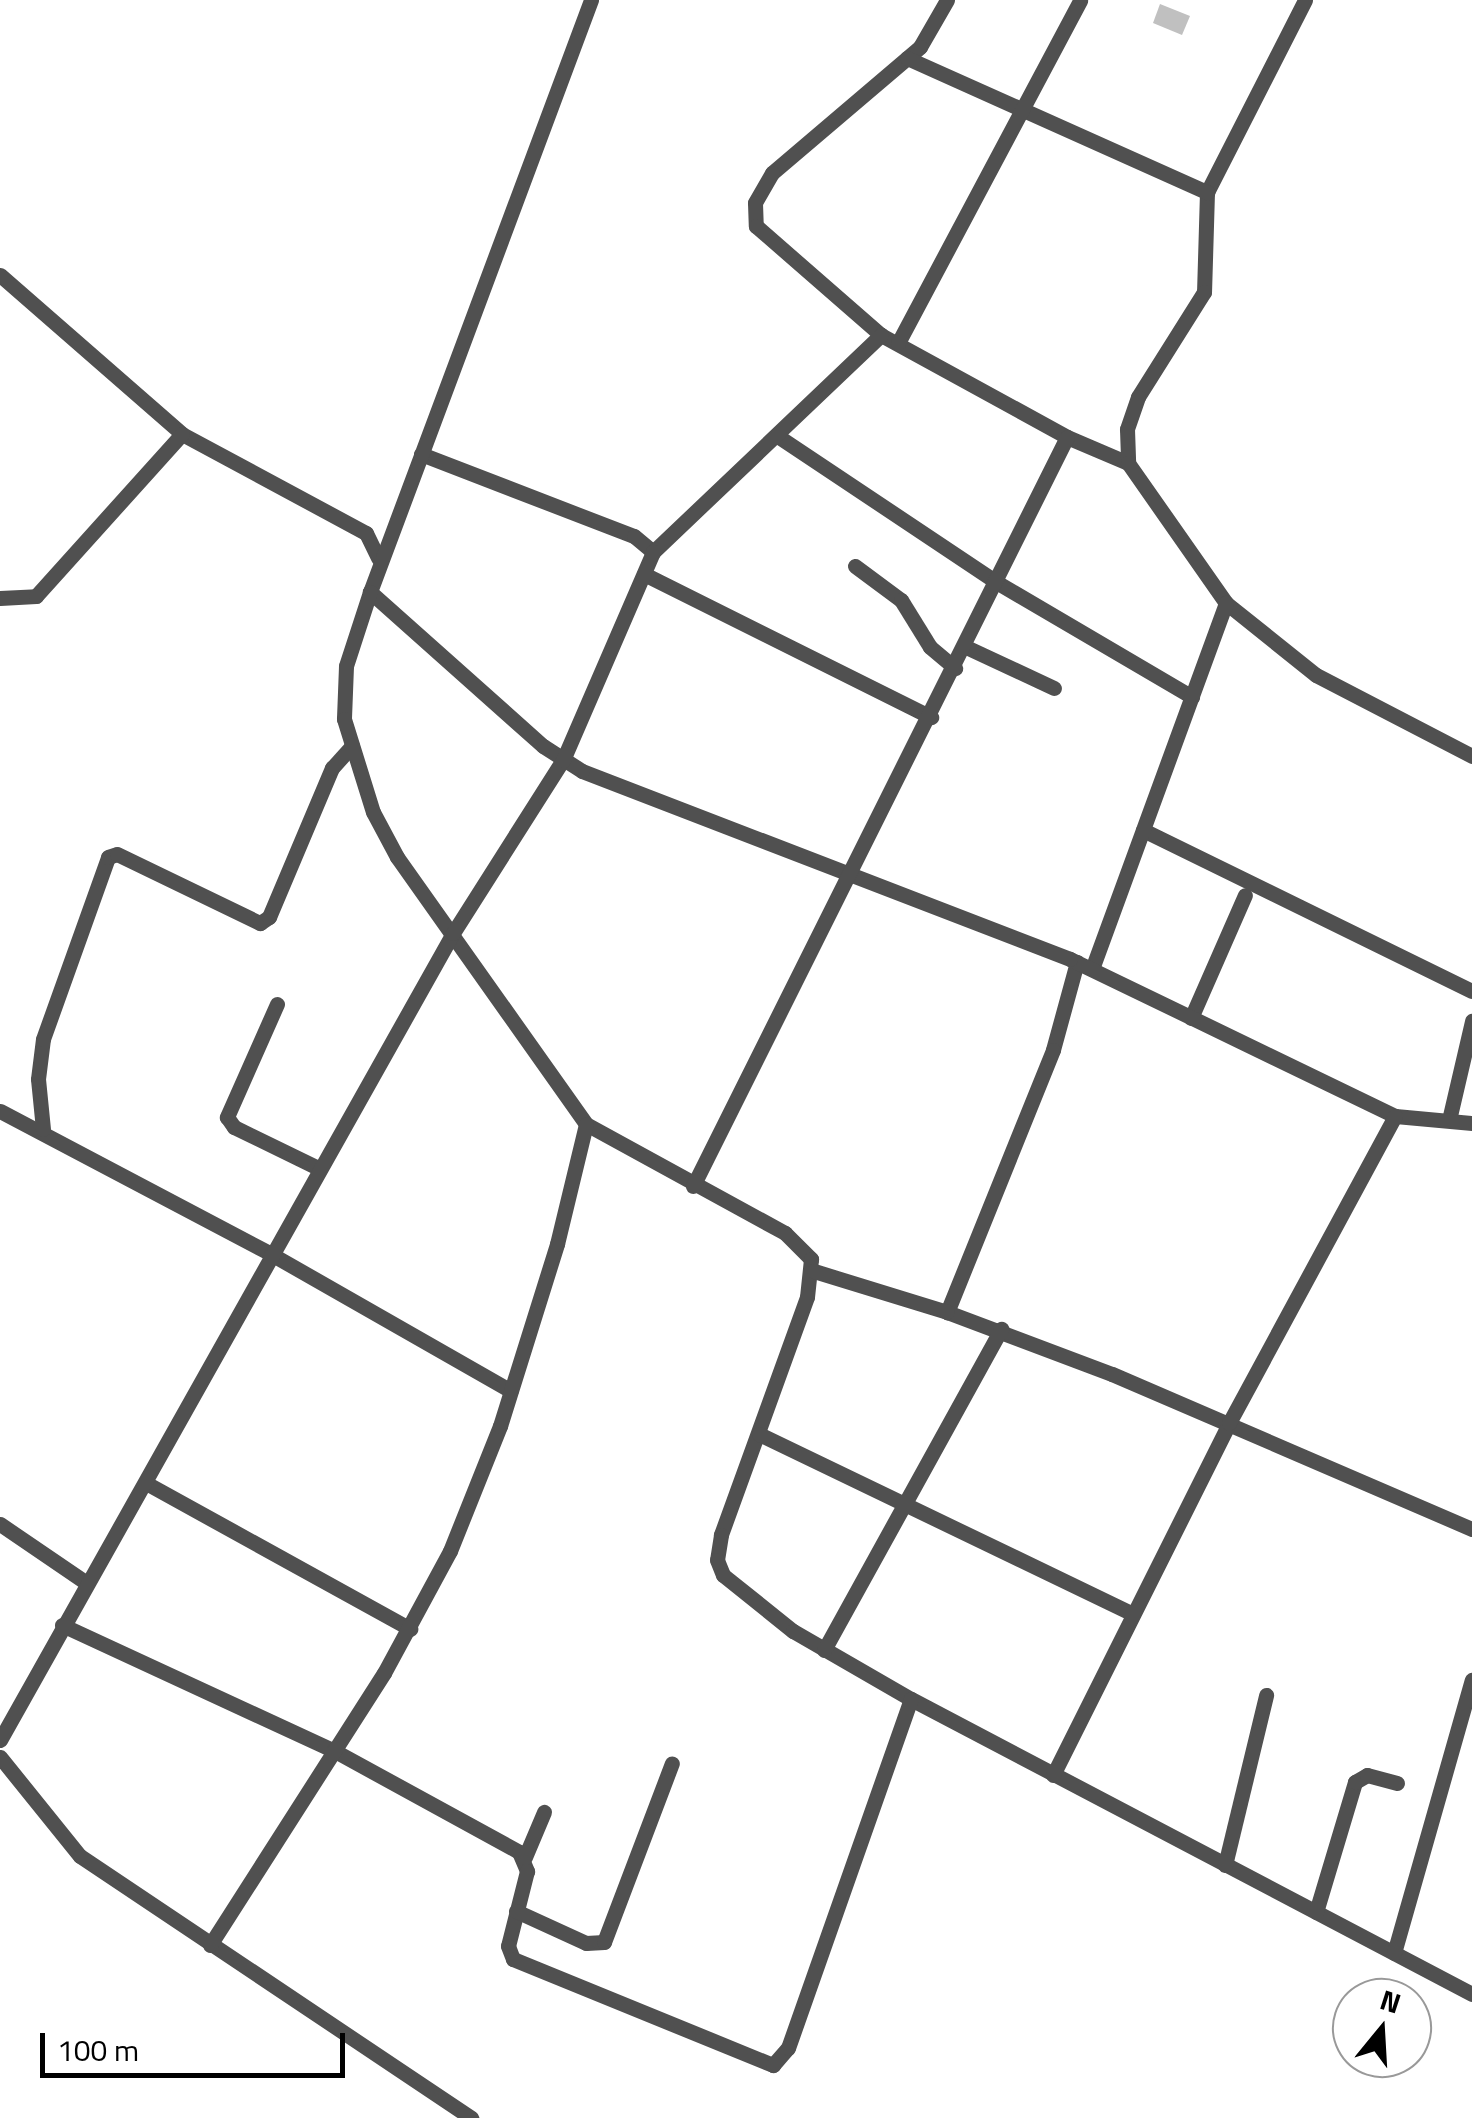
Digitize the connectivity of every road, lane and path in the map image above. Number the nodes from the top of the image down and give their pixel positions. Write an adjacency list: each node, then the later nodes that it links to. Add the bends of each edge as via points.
1 (592, 0): 14 (street)
2 (947, 0): 5 (street, via 929,36)
3 (1080, 0): 6 (street)
4 (1305, 0): 7 (street)
5 (906, 58): 6 (street); 9 (street, via 772,173 754,208 756,226)
6 (1022, 108): 7 (street); 10 (street)
7 (1207, 192): 15 (street, via 1204,292 1146,378 1127,430)
8 (0, 275): 11 (street)
9 (882, 335): 10 (street); 12 (street)
10 (898, 343): 13 (street)
11 (182, 434): 17 (street); 24 (street, via 36,596)
12 (779, 437): 18 (street); 22 (street)
13 (1067, 437): 15 (street); 22 (street)
14 (422, 454): 16 (street); 18 (street, via 634,536)
15 (1128, 463): 25 (street)
16 (392, 526): 17 (street); 19 (street)
17 (366, 534): 19 (street)
18 (652, 552): 21 (street)
19 (378, 558): 23 (street)
20 (855, 566): 27 (street, via 900,600 930,646)
21 (644, 574): 30 (street); 33 (street)
22 (998, 583): 26 (street); 29 (street)
23 (370, 592): 31 (street, via 342,690); 33 (street)
24 (0, 598)
25 (1226, 604): 29 (street); 32 (street, via 1316,675)
26 (966, 647): 27 (street); 28 (street)
27 (955, 668): 30 (street)
28 (1054, 688)
29 (1192, 697): 34 (street)
30 (931, 716): 35 (street)
31 (352, 746): 37 (street, via 383,834); 48 (street, via 332,768 269,917 260,922 117,854 108,857 43,1039)
32 (1472, 756)
33 (562, 760): 35 (street); 37 (street)
34 (1143, 830): 38 (street); 39 (street)
35 (852, 873): 38 (street); 50 (street)
36 (1244, 895): 41 (street)
37 (453, 933): 47 (street); 49 (street)
38 (1084, 966): 41 (street); 53 (street)
39 (1472, 991)
40 (277, 1004): 49 (street, via 227,1117 234,1127)
41 (1191, 1018): 44 (street)
42 (1472, 1022): 45 (street)
43 (0, 1111): 48 (street)
44 (1395, 1116): 45 (street); 56 (street)
45 (1449, 1120): 46 (street)
46 (1472, 1122)
47 (586, 1124): 50 (street); 55 (street)
48 (43, 1128): 51 (street)
49 (318, 1168): 51 (street)
50 (692, 1186): 52 (street, via 802,1244)
51 (271, 1254): 55 (street); 58 (street)
52 (814, 1271): 53 (street); 57 (street)
53 (947, 1312): 54 (street)
54 (1001, 1329): 56 (street); 59 (street)
55 (511, 1391): 65 (street, via 450,1550)
56 (1228, 1423): 61 (street); 63 (street)
57 (758, 1434): 59 (street); 66 (street, via 721,1534 718,1566 748,1602)
58 (146, 1483): 62 (street); 65 (street)
59 (904, 1501): 63 (street); 66 (street)
60 (0, 1524): 62 (street)
61 (1472, 1529)
62 (85, 1582): 64 (street)
63 (1133, 1614): 74 (street)
64 (62, 1625): 70 (street); 71 (street)
65 (410, 1628): 71 (street)
66 (824, 1650): 69 (street)
67 (1472, 1680): 82 (street)
68 (1266, 1696): 78 (street)
69 (910, 1700): 74 (street); 79 (street, via 779,2062 764,2064 520,1964 508,1950)
70 (0, 1740)
71 (333, 1750): 77 (street); 81 (street)
72 (0, 1757): 81 (street, via 80,1856)
73 (672, 1762): 79 (street, via 604,1942 586,1943)
74 (1053, 1775): 78 (street)
75 (1397, 1783): 80 (street, via 1367,1775 1355,1782)
76 (544, 1812): 77 (street)
77 (525, 1858): 79 (street)
78 (1225, 1864): 80 (street)
79 (516, 1910)
80 (1316, 1912): 82 (street)
81 (210, 1945): 84 (street)
82 (1394, 1952): 83 (street)
83 (1472, 1994)
84 (471, 2118)

